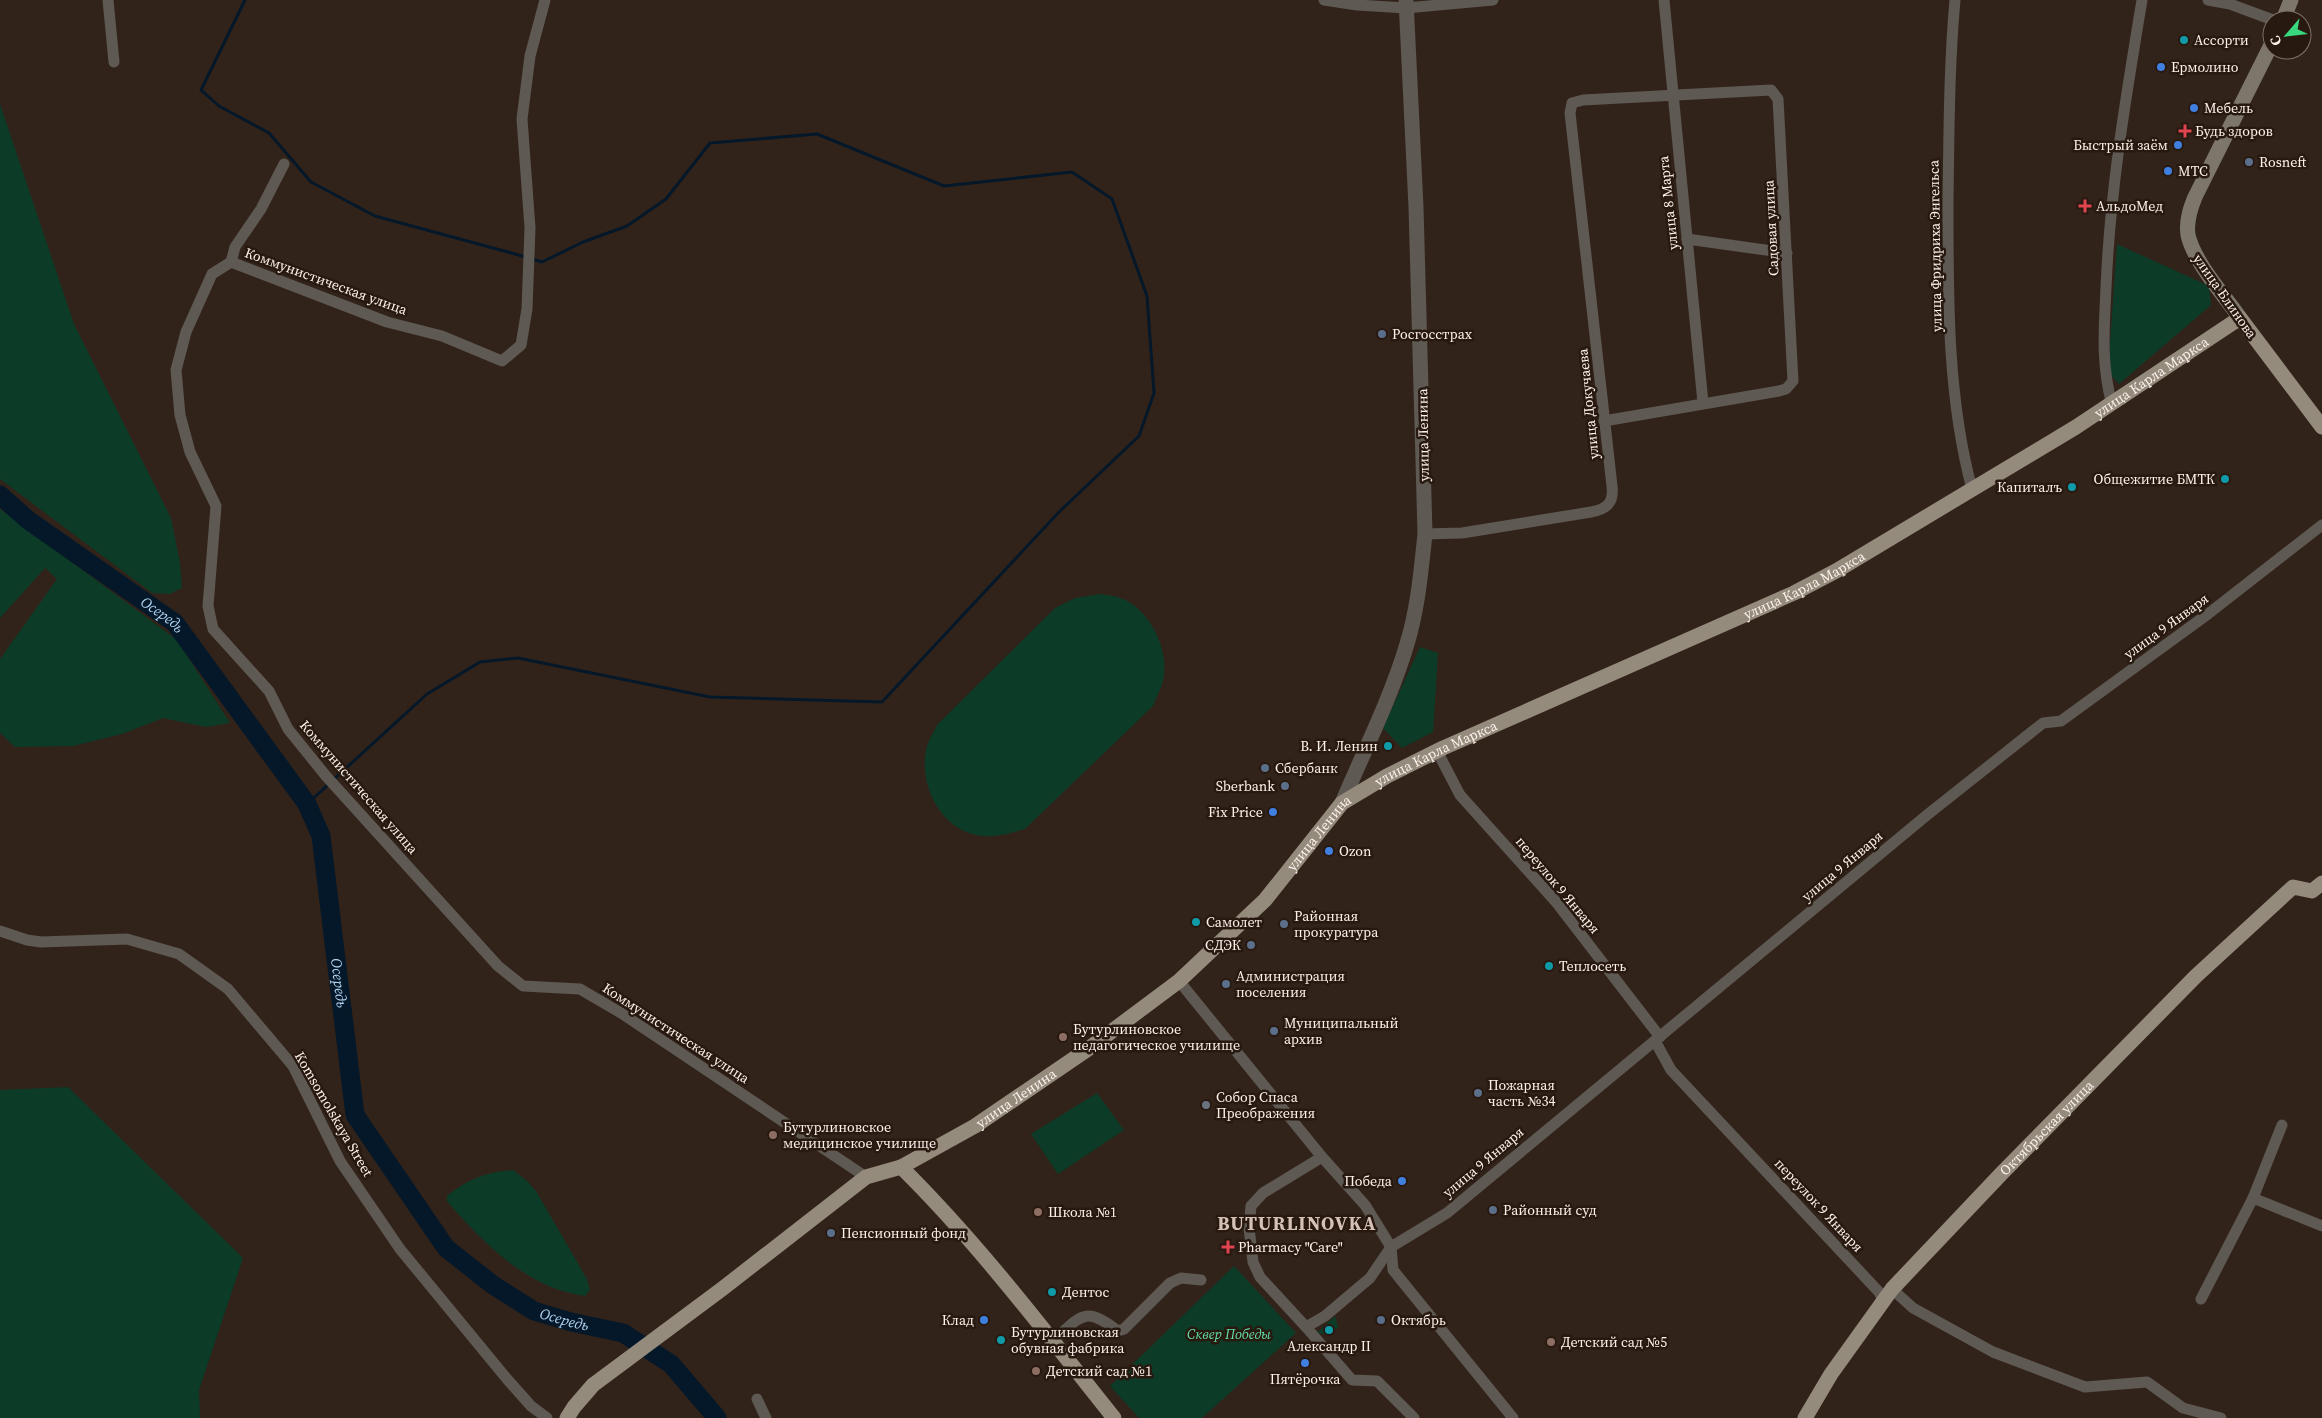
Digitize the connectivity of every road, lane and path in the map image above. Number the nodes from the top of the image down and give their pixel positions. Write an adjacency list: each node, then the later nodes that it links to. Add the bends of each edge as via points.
1 (108, 0): 12 (street)
2 (545, 0): 18 (street, Коммунистическая улица, via 530,56 522,119 530,228 527,309 521,345 502,361 442,336 387,322)
3 (1324, 0): 9 (street, via 1357,6)
4 (1492, 0): 9 (street)
5 (1664, 0): 13 (street, улица 8 Марта)
6 (1955, 0): 24 (street, улица Фридриха Энгельса, via 1948,160 1948,268 1952,364 1960,436)
7 (2142, 0): 21 (street, via 2108,229 2103,359)
8 (2208, 0): 10 (street)
9 (1406, 4): 26 (street, улица Ленина, via 1417,226)
10 (2262, 16)
11 (2264, 60): 19 (main road, улица Блинова, via 2195,197 2188,224 2193,250)
12 (114, 62)
13 (1672, 94): 14 (street, Садовая улица, via 1579,100 1572,103); 16 (street, улица 8 Марта); 17 (street, Садовая улица, via 1762,89 1775,94)
14 (1570, 113): 22 (street, улица Докучаева)
15 (284, 164): 18 (street, via 272,190 235,247)
16 (1687, 239): 17 (street); 20 (street, улица 8 Марта)
17 (1787, 253): 20 (street, Садовая улица, via 1793,381 1779,391)
18 (231, 262): 36 (street, Коммунистическая улица, via 212,274 186,332 176,370 180,415 190,452 216,506 208,606 213,629 269,691 288,729 326,776 498,966 523,986 580,989 621,1012)
19 (2240, 318): 21 (main road, улица Карла Маркса); 23 (main road, улица Блинова)
20 (1704, 403): 22 (street, Садовая улица)
21 (2112, 405): 24 (main road, улица Карла Маркса)
22 (1604, 421): 26 (street, улица Докучаева, via 1613,494 1608,506 1591,512 1462,533)
23 (2322, 427)
24 (1972, 489): 27 (main road, улица Карла Маркса, via 1794,593)
25 (2322, 525): 32 (street, улица 9 Января, via 2208,614 2061,721 2043,723)
26 (1425, 534): 28 (street, улица Ленина, via 1407,644)
27 (1437, 751): 28 (main road, улица Карла Маркса); 32 (street, переулок 9 Января, via 1460,794 1556,902)
28 (1342, 803): 31 (main road, улица Ленина, via 1265,900)
29 (2322, 883): 41 (main road, Октябрьская улица, via 2312,891 2293,887 2196,976)
30 (0, 931): 47 (street, Komsomolskaya Street, via 41,942 127,939 180,954 228,990 293,1066 340,1161 400,1249 507,1379 531,1406)
31 (1179, 981): 34 (street); 35 (main road, улица Ленина, via 1088,1049 975,1126)
32 (1658, 1039): 39 (street, улица 9 Января, via 1446,1213); 41 (street, переулок 9 Января, via 1671,1070 1879,1292)
33 (2282, 1125): 37 (street)
34 (1322, 1157): 39 (street, via 1365,1204); 43 (street, via 1263,1193 1251,1206 1248,1228 1253,1262 1260,1277)
35 (901, 1167): 36 (main road, улица Ленина); 44 (main road)
36 (866, 1177): 48 (main road, улица Ленина, via 693,1312 593,1385)
37 (2254, 1198): 38 (street); 42 (street)
38 (2322, 1226)
39 (1391, 1247): 43 (street, via 1370,1278 1325,1316); 52 (street, via 1393,1270)
40 (1201, 1280): 44 (street, via 1181,1278 1170,1283 1118,1331 1098,1317 1087,1315)
41 (1888, 1294): 46 (street, переулок 9 Января, via 1993,1352 2085,1387 2147,1382); 53 (main road, Октябрьская улица, via 1831,1374)
42 (2201, 1300)
43 (1306, 1327): 51 (street, via 1352,1380 1377,1381)
44 (1053, 1341): 50 (main road)
45 (757, 1399): 49 (street)
46 (2180, 1413): 54 (street)
47 (547, 1418)
48 (567, 1418)
49 (766, 1418)
50 (1114, 1418)
51 (1414, 1418)
52 (1513, 1418)
53 (1805, 1418)
54 (2220, 1418)

